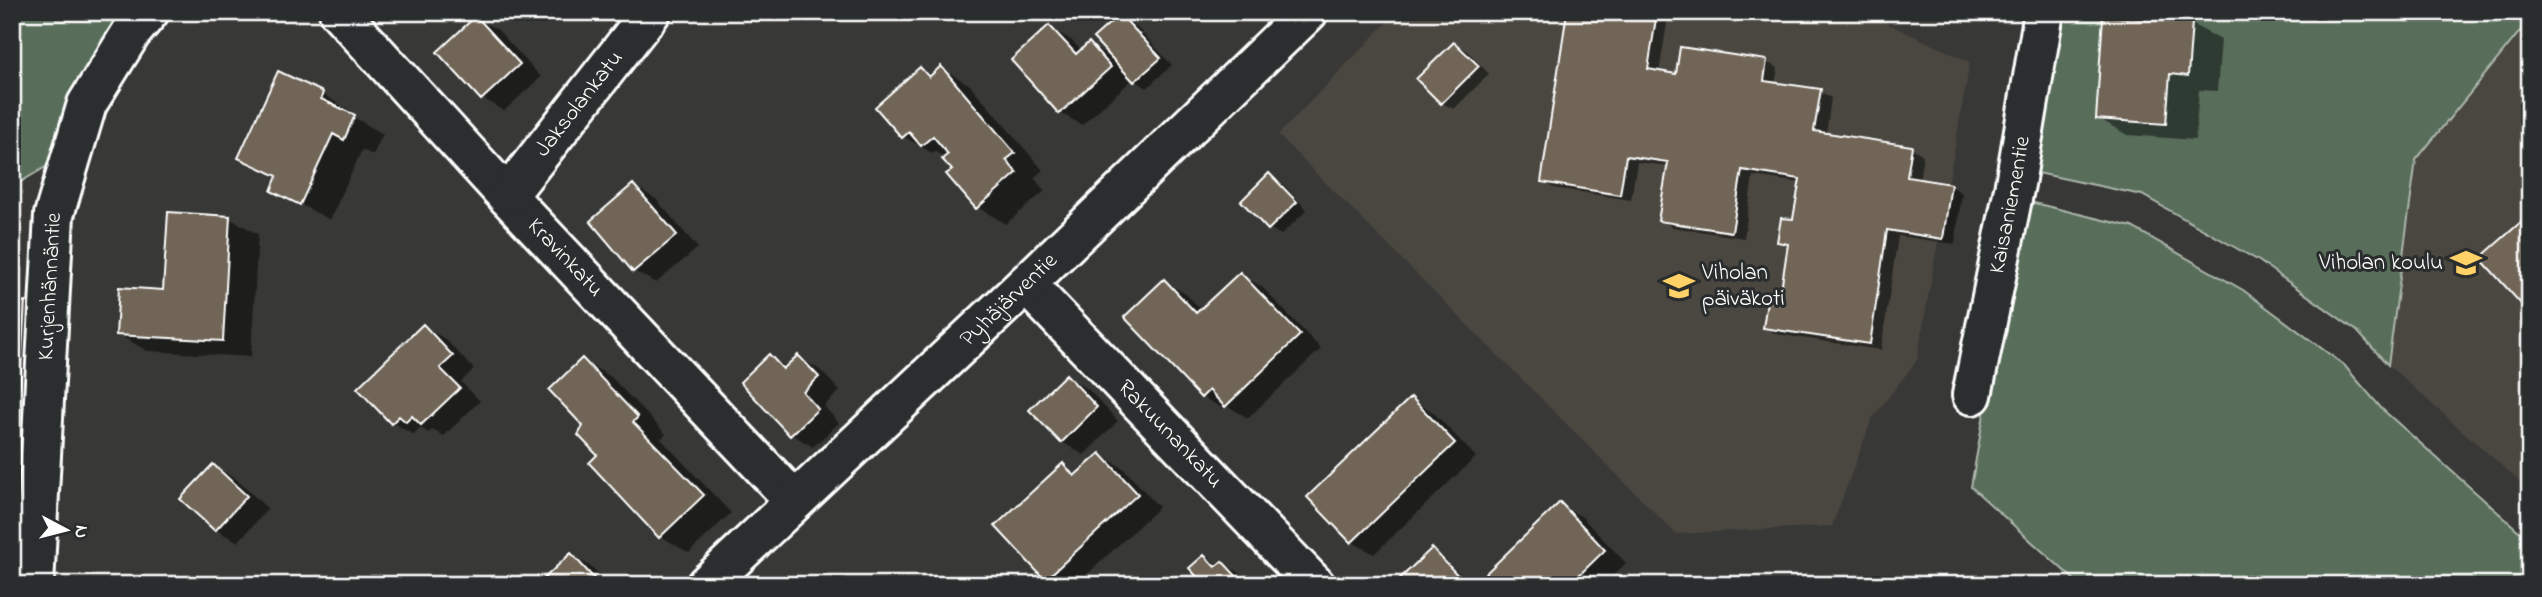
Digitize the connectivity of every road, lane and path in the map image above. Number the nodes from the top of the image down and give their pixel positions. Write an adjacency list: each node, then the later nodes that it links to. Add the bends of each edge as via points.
1 (149, 12): 10 (street, Kurjenhännäntie, via 87,104 54,215)
2 (339, 12): 6 (street, Kravinkatu)
3 (651, 12): 6 (street, Jaksolankatu)
4 (1308, 12): 7 (street, Pyhäjärventie)
5 (2044, 12): 8 (street, Kaisaniementie)
6 (507, 195): 9 (street, Kravinkatu)
7 (1026, 284): 9 (street, Pyhäjärventie); 12 (street, Rakuunankatu)
8 (1972, 394)
9 (795, 501): 11 (street, Pyhäjärventie)
10 (34, 585)
11 (706, 585)
12 (1315, 585)

